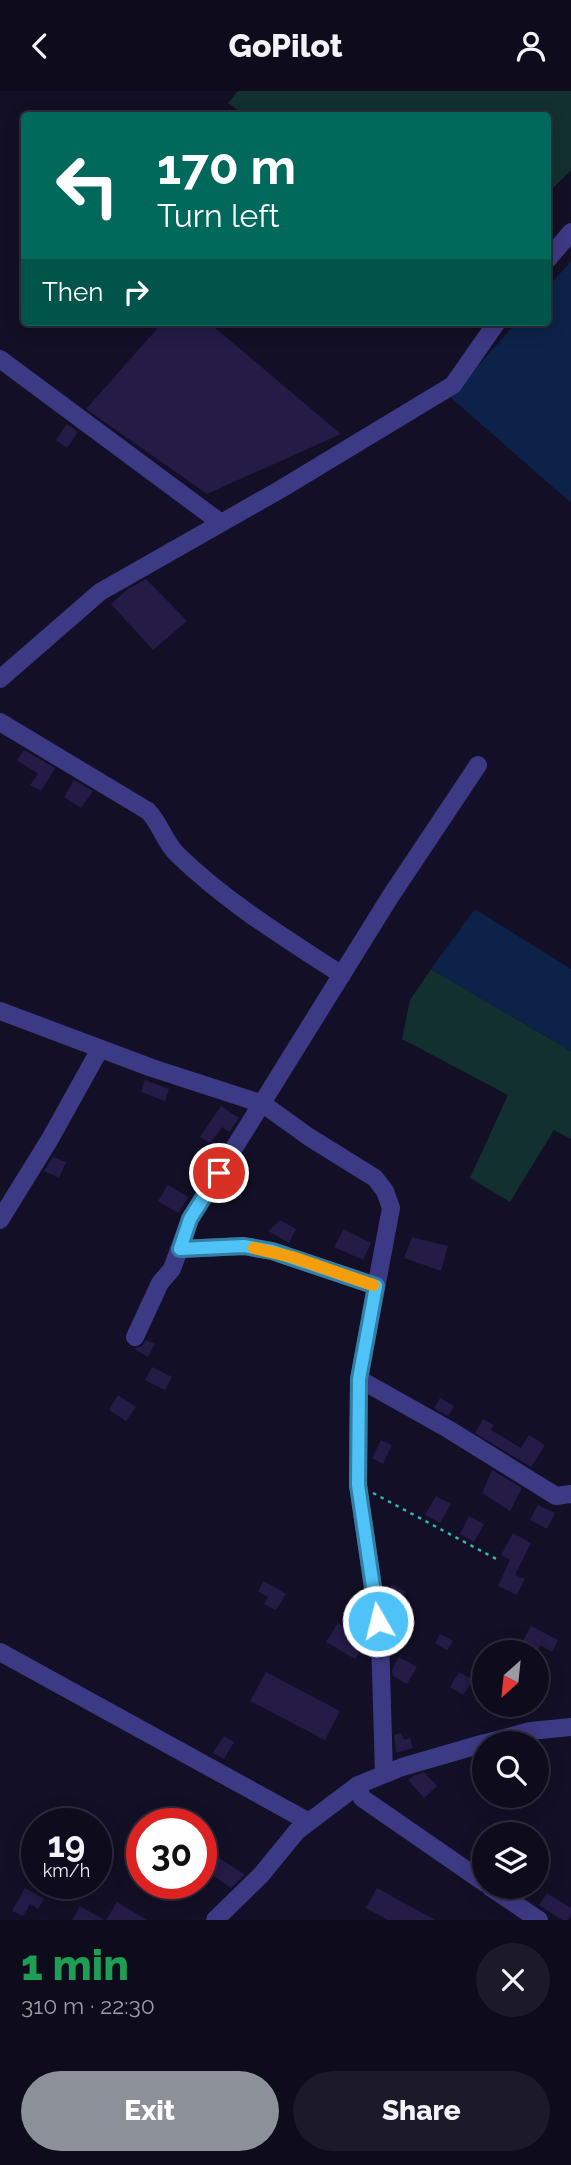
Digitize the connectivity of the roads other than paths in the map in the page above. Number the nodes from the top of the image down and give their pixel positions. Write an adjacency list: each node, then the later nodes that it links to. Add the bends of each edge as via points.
1 (571, 232): 2 (street)
2 (551, 255)
3 (494, 326): 5 (street, via 453,385)
4 (0, 359): 5 (street)
5 (221, 523): 6 (street, via 100,592)
6 (0, 679)
7 (0, 722): 9 (street, via 148,811 176,853 242,909)
8 (478, 765): 9 (street)
9 (342, 975): 12 (street)
10 (0, 1011): 11 (street)
11 (100, 1049): 12 (street); 13 (street)
12 (263, 1104): 14 (street, via 190,1219); 15 (street, via 375,1178 385,1191 391,1208)
13 (0, 1220)
14 (180, 1249): 15 (street, via 244,1246 272,1251); 16 (street)
15 (376, 1286): 17 (street)
16 (135, 1337)
17 (359, 1379): 18 (street, via 556,1496); 23 (street, via 360,1494 380,1637)
18 (571, 1494)
19 (0, 1652): 25 (street)
20 (571, 1727): 21 (street)
21 (530, 1731)
22 (472, 1747): 23 (street)
23 (384, 1774): 24 (street)
24 (358, 1785): 25 (street); 26 (street, via 362,1798)
25 (309, 1822): 28 (street)
26 (472, 1873)
27 (508, 1899): 29 (street)
28 (215, 1920)
29 (539, 1920)

